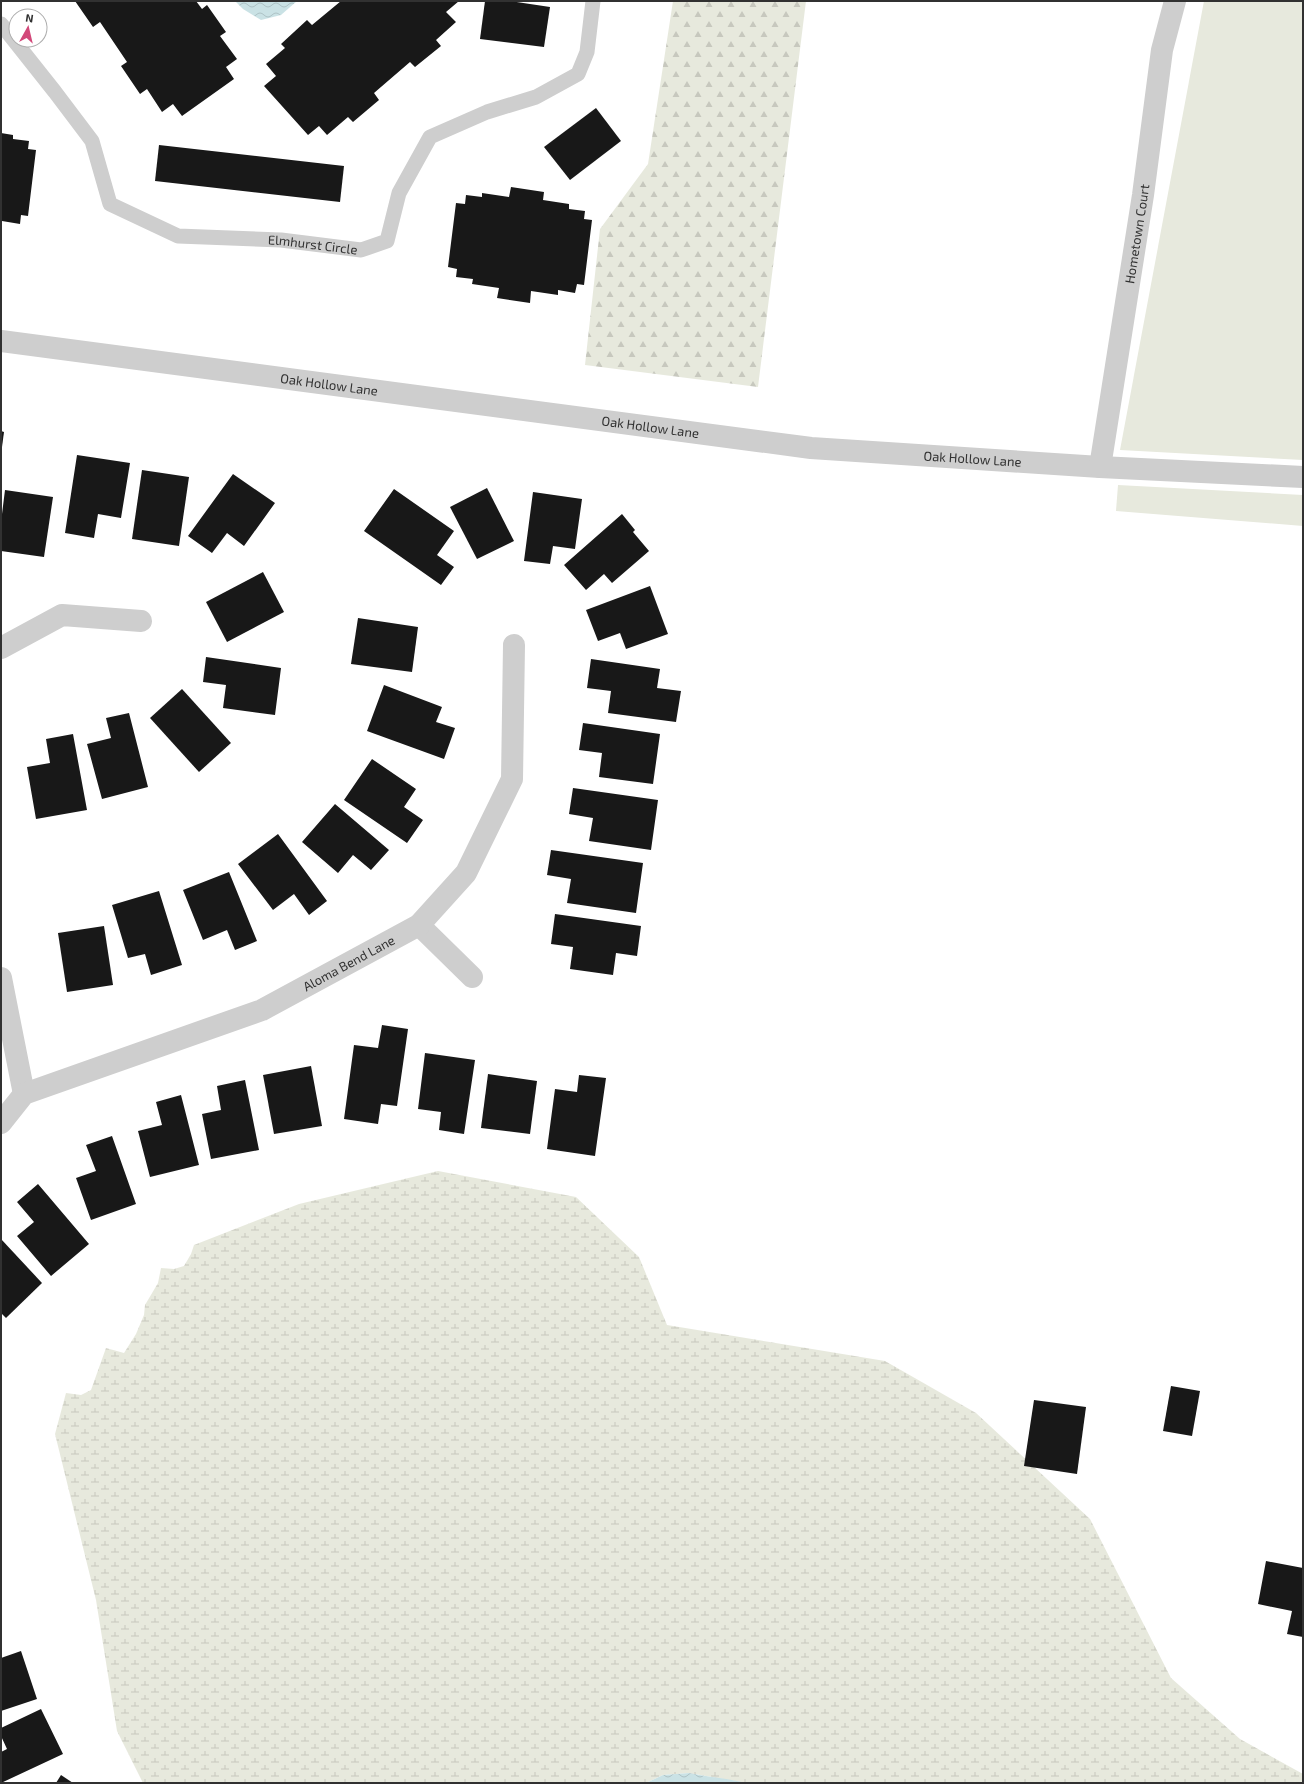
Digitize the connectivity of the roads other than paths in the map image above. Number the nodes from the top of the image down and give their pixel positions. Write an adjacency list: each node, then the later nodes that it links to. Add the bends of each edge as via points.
1 (593, 1): 3 (lane, Elmhurst Circle, via 587,52 578,74 536,96 487,112 430,137 399,193 387,241 361,250 281,240 178,236 110,204 92,141)
2 (1175, 1): 5 (street, Hometown Court, via 1162,50 1143,195)
3 (1, 24)
4 (1, 341): 5 (street, Oak Hollow Lane, via 811,448)
5 (1100, 467): 6 (street, Oak Hollow Lane)
6 (1303, 477)
7 (141, 621): 9 (street, via 62,615)
8 (514, 645): 10 (street, Aloma Bend Lane, via 512,778 466,873)
9 (1, 648)
10 (419, 926): 11 (street); 13 (street, Aloma Bend Lane, via 262,1010)
11 (472, 977)
12 (1, 978): 13 (street)
13 (24, 1094): 14 (street)
14 (1, 1123)

